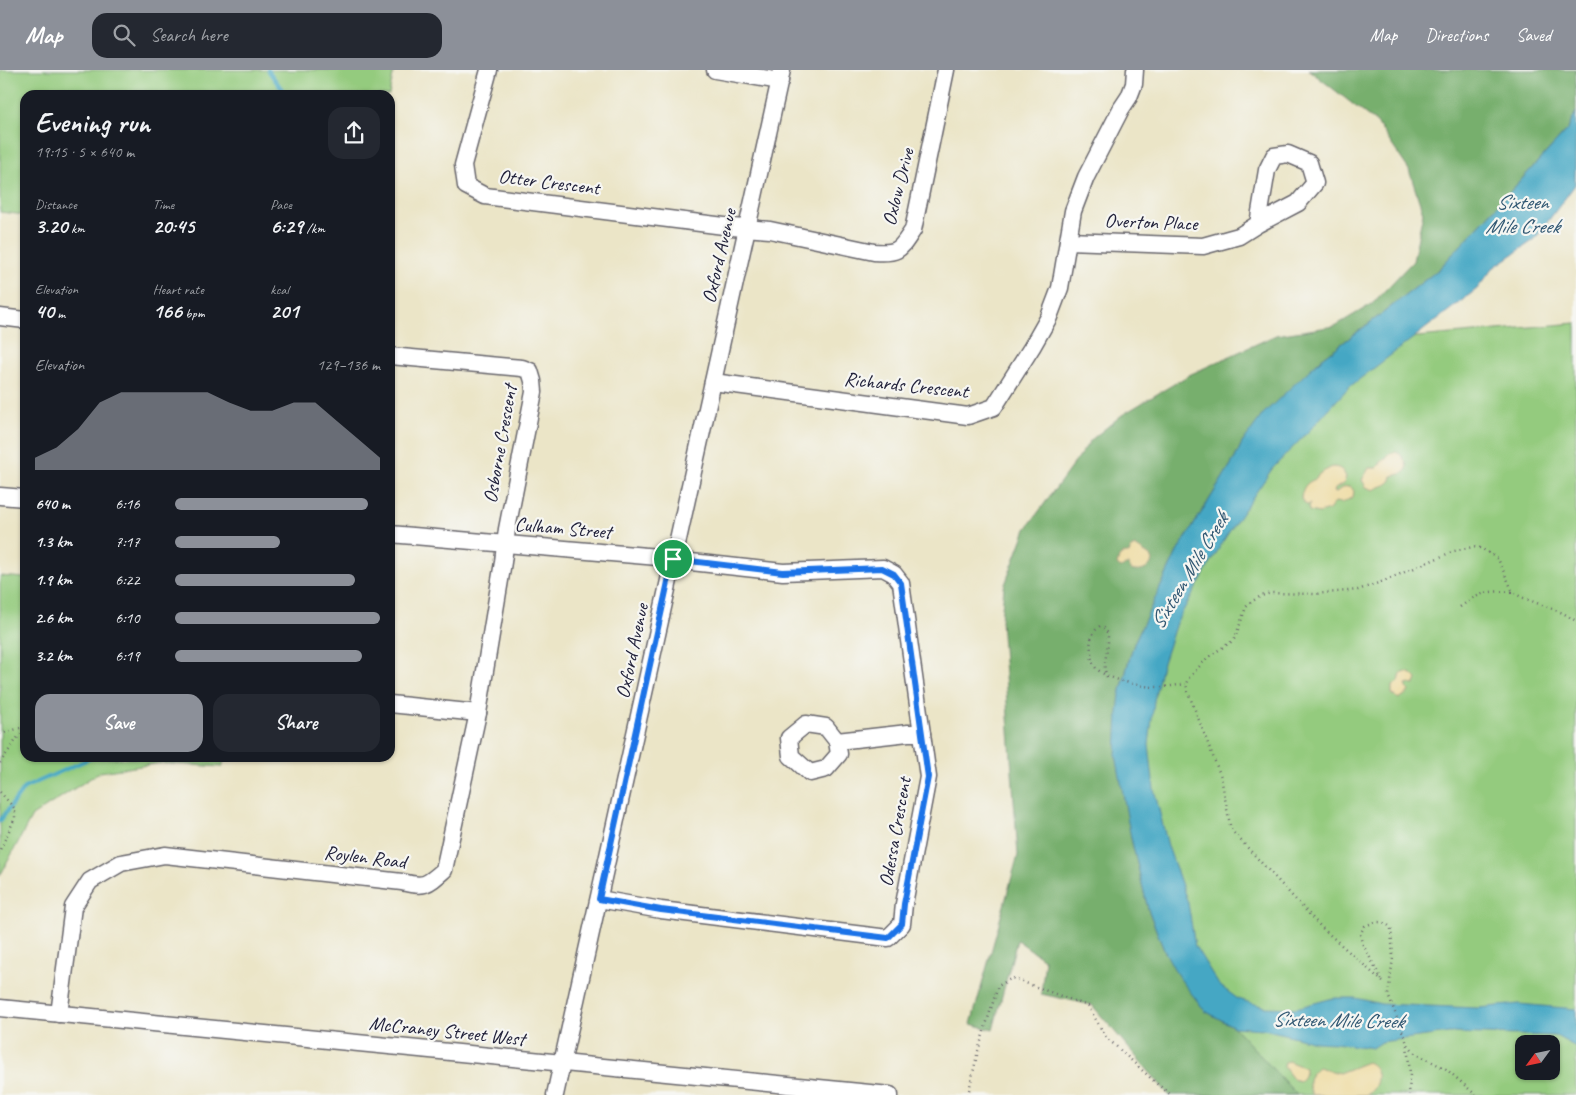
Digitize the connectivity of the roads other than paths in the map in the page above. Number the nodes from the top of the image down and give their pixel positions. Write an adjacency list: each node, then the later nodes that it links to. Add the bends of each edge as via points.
1 (489, 70): 7 (street, Otter Crescent, via 462,165 466,186 485,196)
2 (716, 70): 5 (street)
3 (946, 70): 7 (street, Oxlow Drive, via 913,230 902,247 889,253 874,252)
4 (1135, 70): 8 (street, Richards Crescent, via 1130,97 1086,178 1073,211)
5 (781, 75): 7 (street, Oxford Avenue)
6 (1258, 224): 8 (street, Overton Place, via 1239,236 1203,246)
7 (748, 227): 12 (street, Oxford Avenue)
8 (1068, 241): 12 (street, Richards Crescent, via 1060,288 1049,317 994,407 968,416)
9 (0, 317): 10 (street)
10 (20, 319)
11 (395, 356): 16 (street, Osborne Crescent, via 530,371 534,392)
12 (713, 382): 17 (street, Oxford Avenue)
13 (0, 496): 14 (street)
14 (20, 498)
15 (395, 534): 16 (street, Culham Street)
16 (504, 545): 17 (street, Culham Street); 19 (street, Roylen Road)
17 (673, 559): 20 (street, Odessa Crescent, via 783,572 882,568 894,574 901,583); 22 (street, Oxford Avenue)
18 (395, 705): 19 (street)
19 (478, 713): 24 (street, Roylen Road, via 444,870 431,882 418,886 165,855 121,863 90,881 73,906)
20 (922, 733): 21 (street); 22 (street, Odessa Crescent, via 928,777 902,924 888,938 661,910)
21 (837, 741)
22 (599, 899): 25 (street, Oxford Avenue)
23 (0, 1008): 24 (street, McCraney Street West)
24 (59, 1014): 25 (street, McCraney Street West)
25 (563, 1063): 26 (street, Oxford Avenue); 27 (street, McCraney Street West)
26 (555, 1095)
27 (890, 1095)

